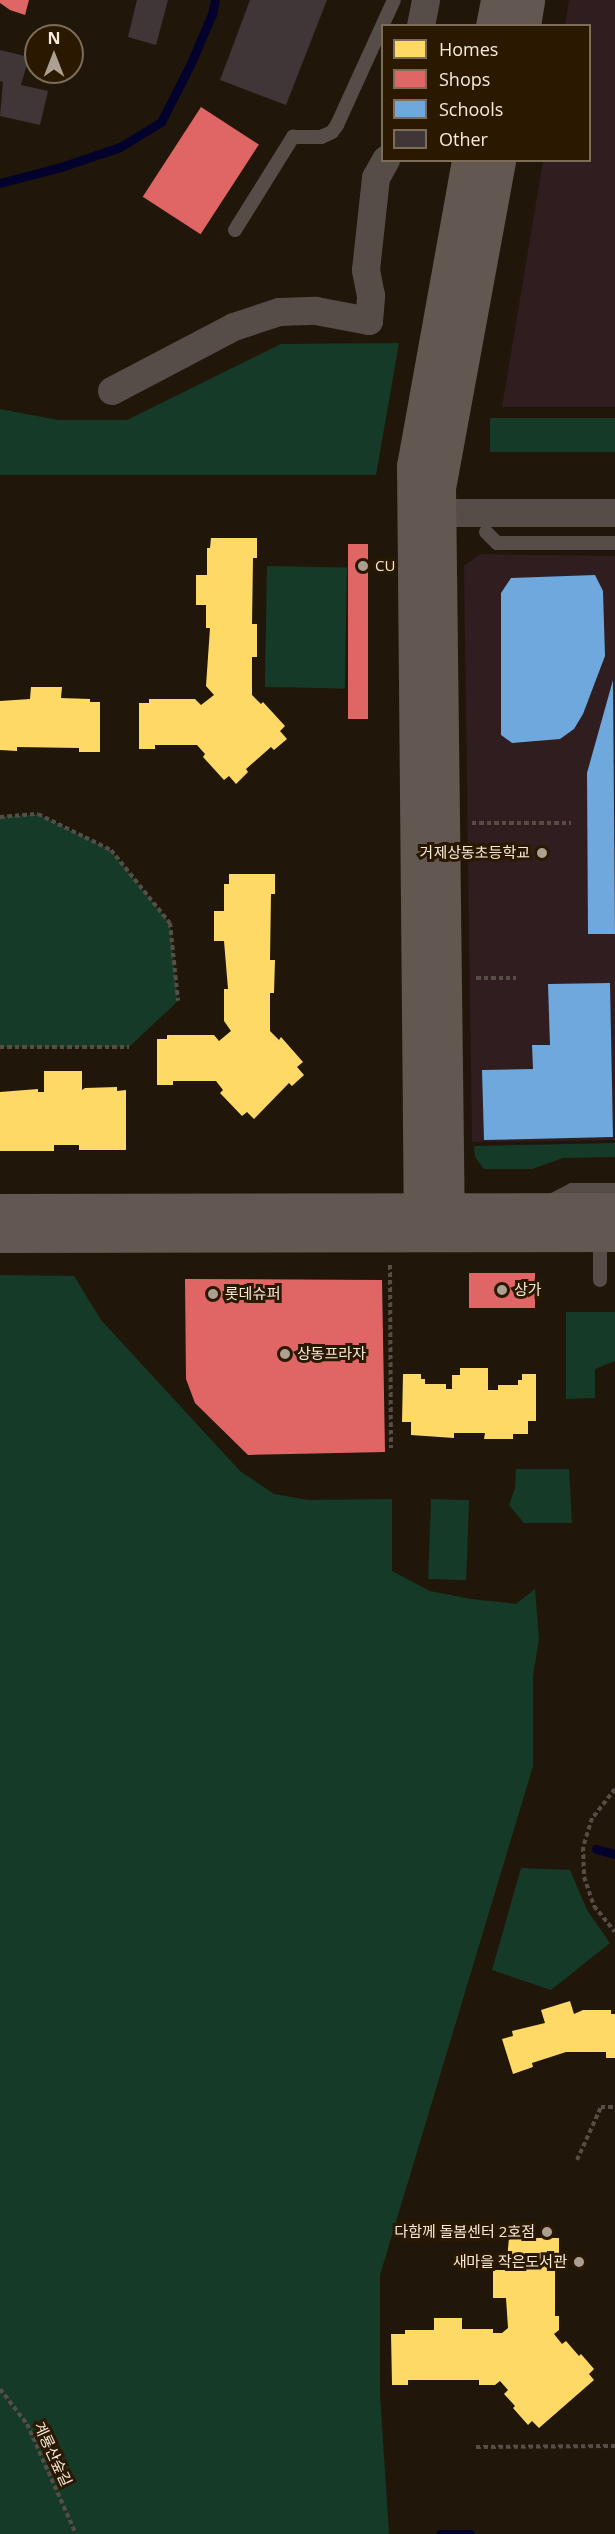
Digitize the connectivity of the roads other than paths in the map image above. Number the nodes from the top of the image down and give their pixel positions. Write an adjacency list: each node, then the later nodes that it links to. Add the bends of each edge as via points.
1 (394, 0): 5 (lane)
2 (426, 0): 6 (street)
3 (497, 0): 7 (street)
4 (528, 0): 8 (street)
5 (383, 24)
6 (421, 24)
7 (492, 24)
8 (524, 24)
9 (381, 29): 13 (lane, via 332,132 321,137 293,137)
10 (385, 162): 14 (street, via 376,178 366,270 371,296 369,321 316,311 279,312 234,327)
11 (468, 162): 16 (street, via 413,466)
12 (499, 162): 16 (street, via 442,467)
13 (235, 230)
14 (112, 391)
15 (615, 513): 16 (street)
16 (427, 522): 17 (street); 23 (street)
17 (486, 532): 18 (street); 19 (lane, via 497,543)
18 (615, 532)
19 (615, 543)
20 (615, 1190): 21 (lane, via 572,1191)
21 (536, 1209): 23 (street); 24 (street)
22 (0, 1210): 23 (street)
23 (434, 1222): 24 (street); 25 (street)
24 (610, 1226): 26 (lane)
25 (0, 1236)
26 (600, 1280)

